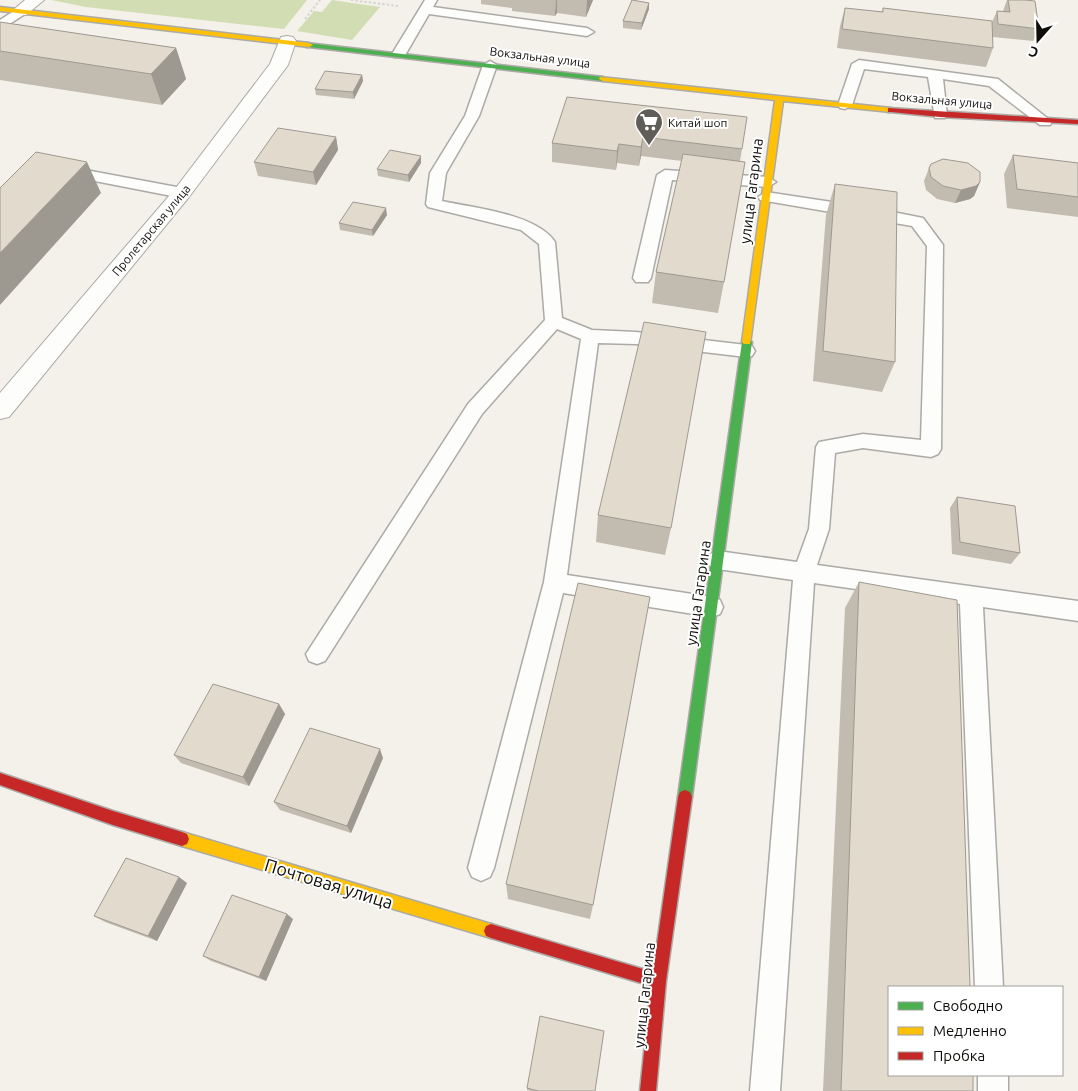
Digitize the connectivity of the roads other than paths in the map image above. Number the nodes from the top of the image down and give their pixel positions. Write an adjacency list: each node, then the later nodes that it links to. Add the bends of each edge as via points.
1 (36, 0): 4 (street)
2 (428, 5): 6 (lane); 8 (lane)
3 (0, 9): 4 (street, Вокзальная улица)
4 (20, 11): 5 (lane); 7 (street, Вокзальная улица)
5 (0, 26)
6 (587, 32)
7 (287, 41): 8 (street, Вокзальная улица); 18 (street, Пролетарская улица, via 280,65)
8 (399, 54): 9 (street, Вокзальная улица)
9 (490, 65): 11 (street, Вокзальная улица); 20 (lane, via 472,116 438,173 434,204 527,226 548,242)
10 (935, 74): 12 (lane, via 859,64); 13 (lane); 14 (lane, via 993,82)
11 (778, 99): 12 (street, Вокзальная улица); 17 (street, улица Гагарина)
12 (845, 105): 13 (street, Вокзальная улица)
13 (940, 115): 14 (street, Вокзальная улица)
14 (1045, 122): 15 (street, Вокзальная улица)
15 (1078, 122)
16 (53, 169): 18 (lane)
17 (767, 189): 19 (lane, via 665,175); 22 (street, улица Гагарина); 25 (lane, via 917,222 935,244 931,449 863,441 826,447 819,529)
18 (182, 193): 23 (street, Пролетарская улица)
19 (642, 278)
20 (554, 321): 21 (lane); 30 (lane, via 475,409)
21 (590, 336): 22 (lane); 26 (lane)
22 (746, 351): 24 (street, улица Гагарина)
23 (0, 410)
24 (718, 560): 25 (lane); 28 (street, улица Гагарина)
25 (804, 572): 27 (lane); 37 (lane)
26 (555, 582): 28 (lane); 32 (lane)
27 (971, 596): 29 (lane); 34 (lane)
28 (712, 607): 33 (street, улица Гагарина)
29 (1078, 611)
30 (317, 654)
31 (0, 780): 33 (street, Почтовая улица, via 122,820)
32 (481, 868)
33 (659, 981): 36 (street, улица Гагарина)
34 (989, 986)
35 (993, 1076): 38 (lane)
36 (648, 1091)
37 (765, 1091)
38 (993, 1091)

